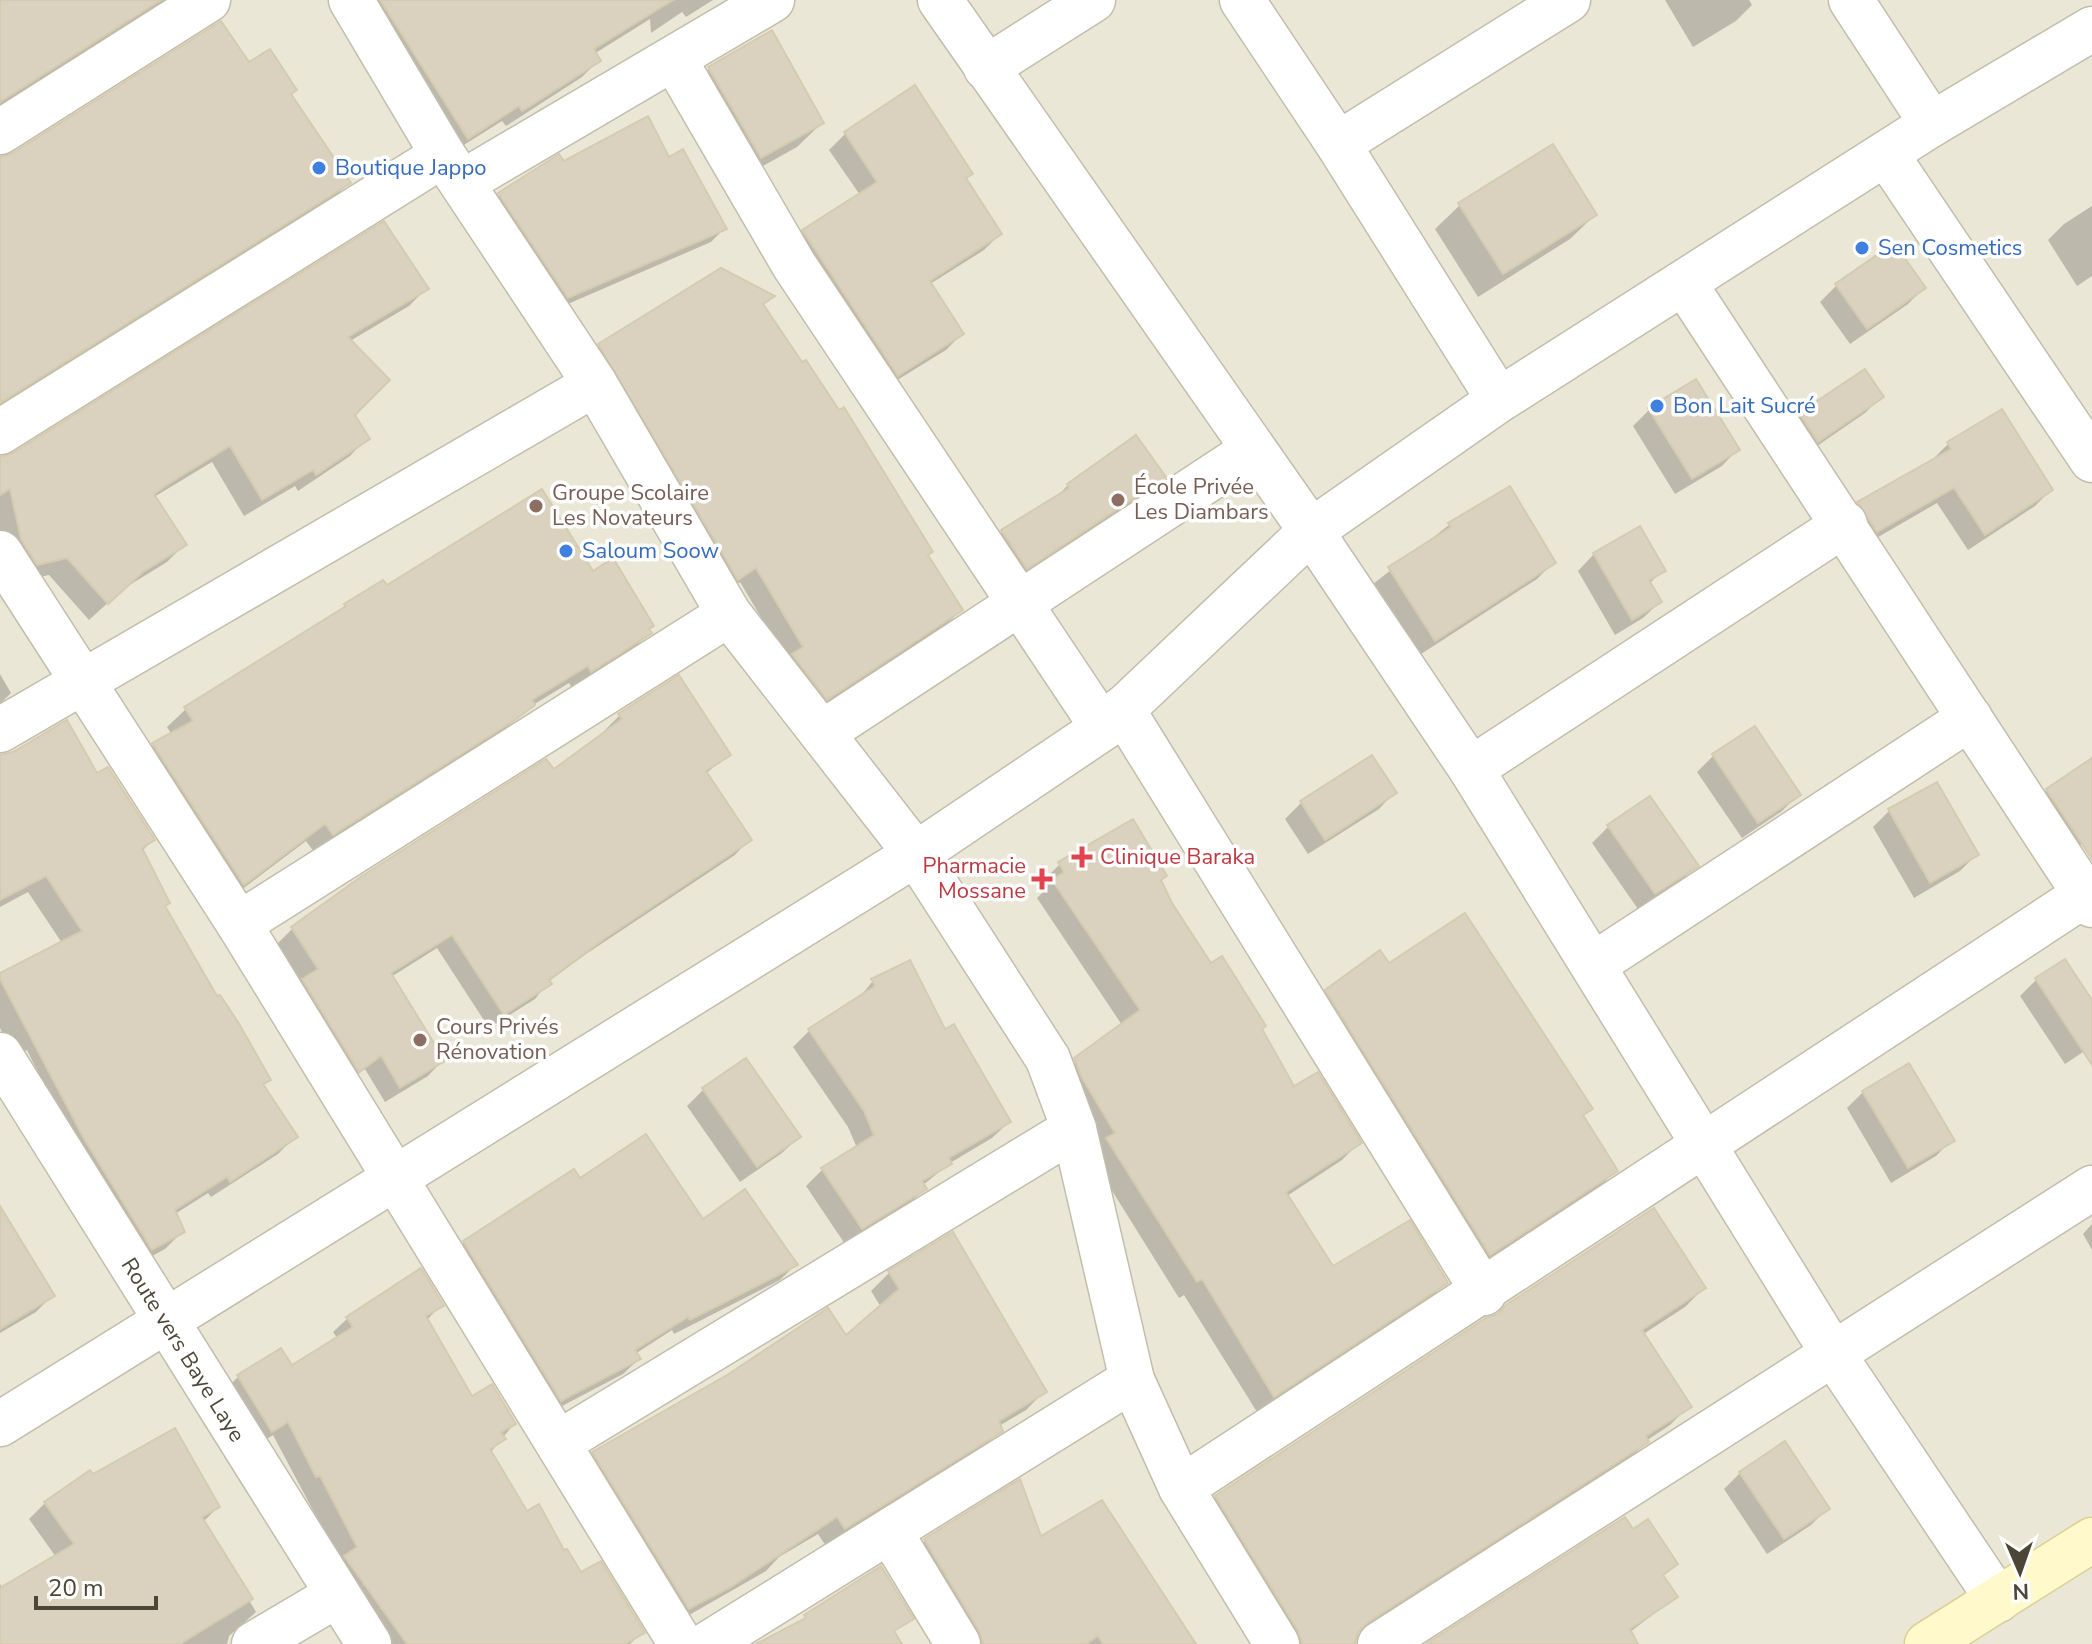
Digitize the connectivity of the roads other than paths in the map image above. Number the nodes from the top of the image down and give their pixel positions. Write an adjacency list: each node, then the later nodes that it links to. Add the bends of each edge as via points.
1 (208, 0): 13 (street)
2 (351, 0): 16 (street)
3 (772, 0): 10 (street)
4 (940, 0): 11 (street)
5 (1093, 0): 11 (street)
6 (1242, 0): 14 (street)
7 (1568, 0): 14 (street)
8 (1851, 0): 12 (street)
9 (2092, 29): 12 (street)
10 (674, 59): 16 (street); 26 (street, via 794,265)
11 (986, 68): 21 (street)
12 (1932, 124): 15 (street)
13 (0, 132)
14 (1338, 144): 19 (street)
15 (1886, 154): 17 (street); 22 (street)
16 (453, 169): 18 (street); 20 (street)
17 (1684, 283): 19 (street); 23 (street)
18 (595, 384): 27 (street); 28 (street)
19 (1499, 400): 24 (street)
20 (0, 432)
21 (1253, 450): 24 (street); 26 (street)
22 (2092, 460)
23 (1845, 524): 29 (street); 33 (street)
24 (1311, 531): 30 (street); 33 (street)
25 (0, 553): 28 (street)
26 (1018, 606): 30 (street); 32 (street)
27 (729, 614): 32 (street); 36 (street)
28 (83, 680): 31 (street); 36 (street)
29 (1970, 718): 35 (street); 37 (street)
30 (1113, 719): 34 (street); 43 (street)
31 (0, 730)
32 (822, 733): 34 (street)
33 (1471, 769): 37 (street)
34 (916, 854): 39 (street, via 1048,1059); 41 (street)
35 (2090, 896): 40 (street)
36 (239, 924): 41 (street)
37 (1593, 965): 40 (street)
38 (3, 1066): 44 (street, Route vers Baye Laye)
39 (1074, 1129): 46 (street); 48 (street)
40 (1705, 1143): 43 (street); 45 (street)
41 (393, 1176): 44 (street); 48 (street)
42 (2092, 1188): 45 (street)
43 (1484, 1293): 49 (street)
44 (164, 1322): 47 (street); 52 (street, Route vers Baye Laye)
45 (1832, 1352): 53 (street); 60 (street)
46 (1132, 1380): 49 (street); 50 (street)
47 (0, 1424)
48 (560, 1442): 56 (street)
49 (1181, 1488): 59 (street)
50 (890, 1532): 57 (street); 58 (street)
51 (2092, 1540): 53 (main road)
52 (337, 1595): 54 (street); 55 (street, Route vers Baye Laye)
53 (1998, 1600): 61 (main road)
54 (254, 1644)
55 (369, 1644)
56 (681, 1644)
57 (708, 1644)
58 (958, 1644)
59 (1277, 1644)
60 (1380, 1644)
61 (1927, 1644)

